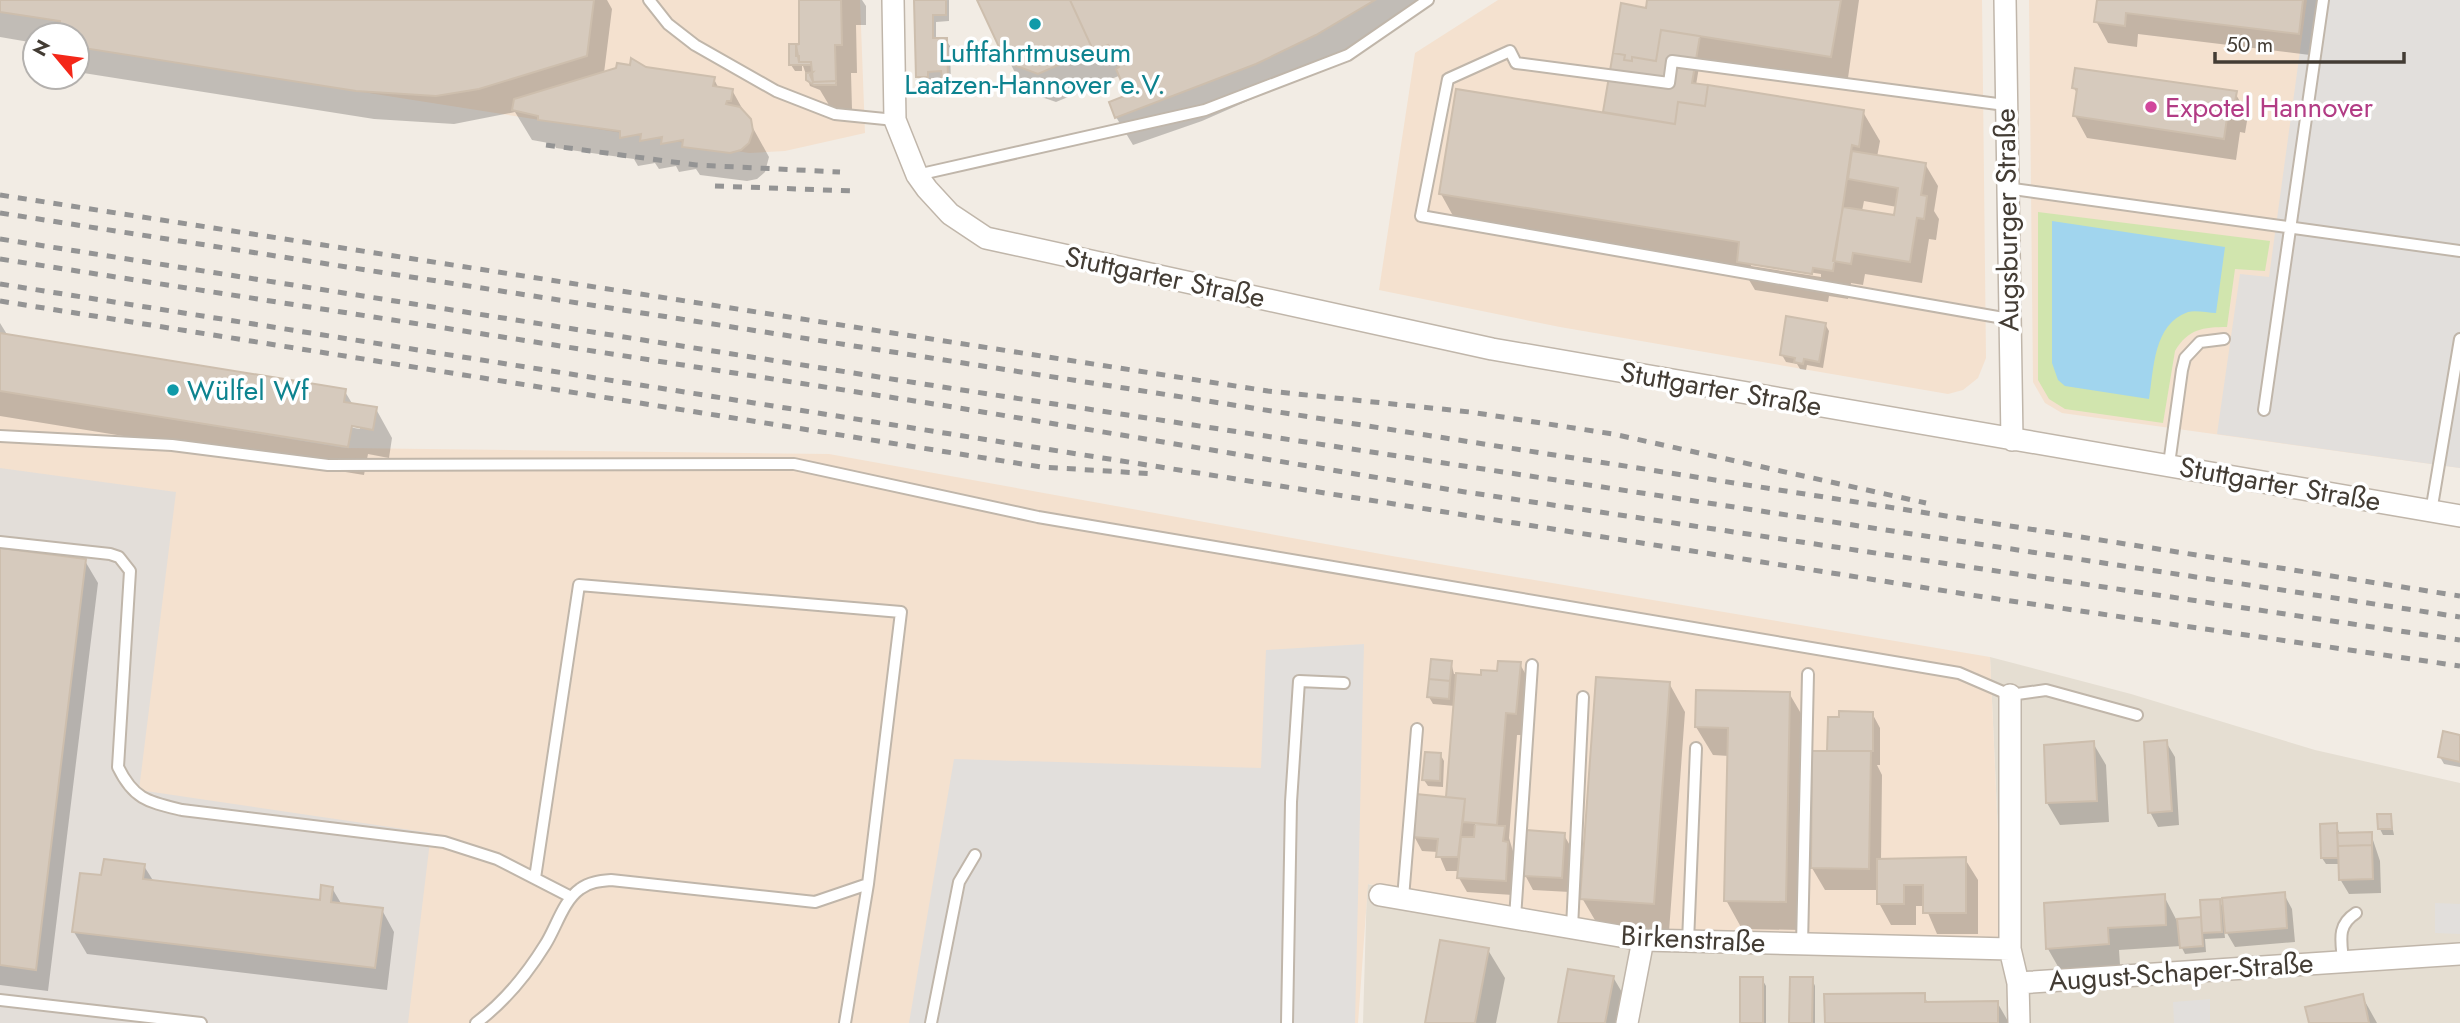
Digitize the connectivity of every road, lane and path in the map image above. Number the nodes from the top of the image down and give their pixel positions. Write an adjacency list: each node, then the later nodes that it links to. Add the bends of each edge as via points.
1 (649, 0): 7 (lane, via 668,24 695,45 776,91 835,114)
2 (893, 0): 7 (street)
3 (1427, 0): 8 (lane, via 1348,55 1205,110)
4 (2005, 0): 6 (street, Augsburger Straße)
5 (2323, 0): 10 (lane)
6 (2005, 104): 9 (street, Augsburger Straße); 12 (lane, via 1672,61 1669,83 1516,63 1510,51 1448,79 1421,216)
7 (895, 120): 8 (street)
8 (917, 175): 17 (street, Stuttgarter Straße, via 950,214 986,238 1492,349)
9 (2006, 188): 10 (lane); 12 (street, Augsburger Straße)
10 (2290, 228): 11 (lane); 15 (lane)
11 (2460, 251)
12 (2009, 319): 17 (street, Augsburger Straße)
13 (2224, 339): 18 (lane, via 2200,342 2185,358)
14 (2460, 339): 19 (lane)
15 (2264, 410)
16 (0, 436): 25 (lane, via 172,445 328,465 794,464 1051,519 1959,673)
17 (2012, 440): 18 (street, Stuttgarter Straße)
18 (2169, 464): 19 (street, Stuttgarter Straße)
19 (2431, 512): 20 (street, Stuttgarter Straße)
20 (2460, 516)
21 (0, 542): 31 (lane, via 110,554 119,557 130,571 118,767 134,793 182,810 444,842 497,859)
22 (1532, 665): 37 (lane)
23 (1808, 674): 41 (lane)
24 (1344, 682): 51 (lane, via 1299,681 1291,802)
25 (2010, 695): 27 (lane, via 2046,690); 42 (street)
26 (1583, 697): 38 (lane)
27 (2137, 715)
28 (1417, 729): 35 (lane)
29 (1696, 748): 40 (lane)
30 (975, 855): 50 (lane, via 959,882)
31 (535, 878): 32 (lane, via 579,585 901,612); 34 (lane)
32 (868, 884): 34 (lane, via 815,902 611,880 587,885); 49 (lane)
33 (1380, 895): 35 (street, Birkenstraße)
34 (571, 897): 48 (lane, via 519,980)
35 (1403, 898): 37 (street, Birkenstraße)
36 (2356, 913): 44 (lane, August-Schaper-Straße, via 2340,931)
37 (1515, 918): 38 (street, Birkenstraße)
38 (1572, 928): 39 (street, Birkenstraße)
39 (1643, 940): 40 (street, Birkenstraße); 52 (street)
40 (1688, 942): 41 (street, Birkenstraße)
41 (1802, 945): 42 (street, Birkenstraße)
42 (2010, 949): 45 (street)
43 (2460, 954): 44 (street, August-Schaper-Straße)
44 (2343, 960): 45 (street, August-Schaper-Straße)
45 (2018, 983): 53 (street)
46 (0, 1000): 47 (lane)
47 (201, 1023)
48 (476, 1023)
49 (845, 1023)
50 (931, 1023)
51 (1287, 1023)
52 (1628, 1023)
53 (2019, 1023)

